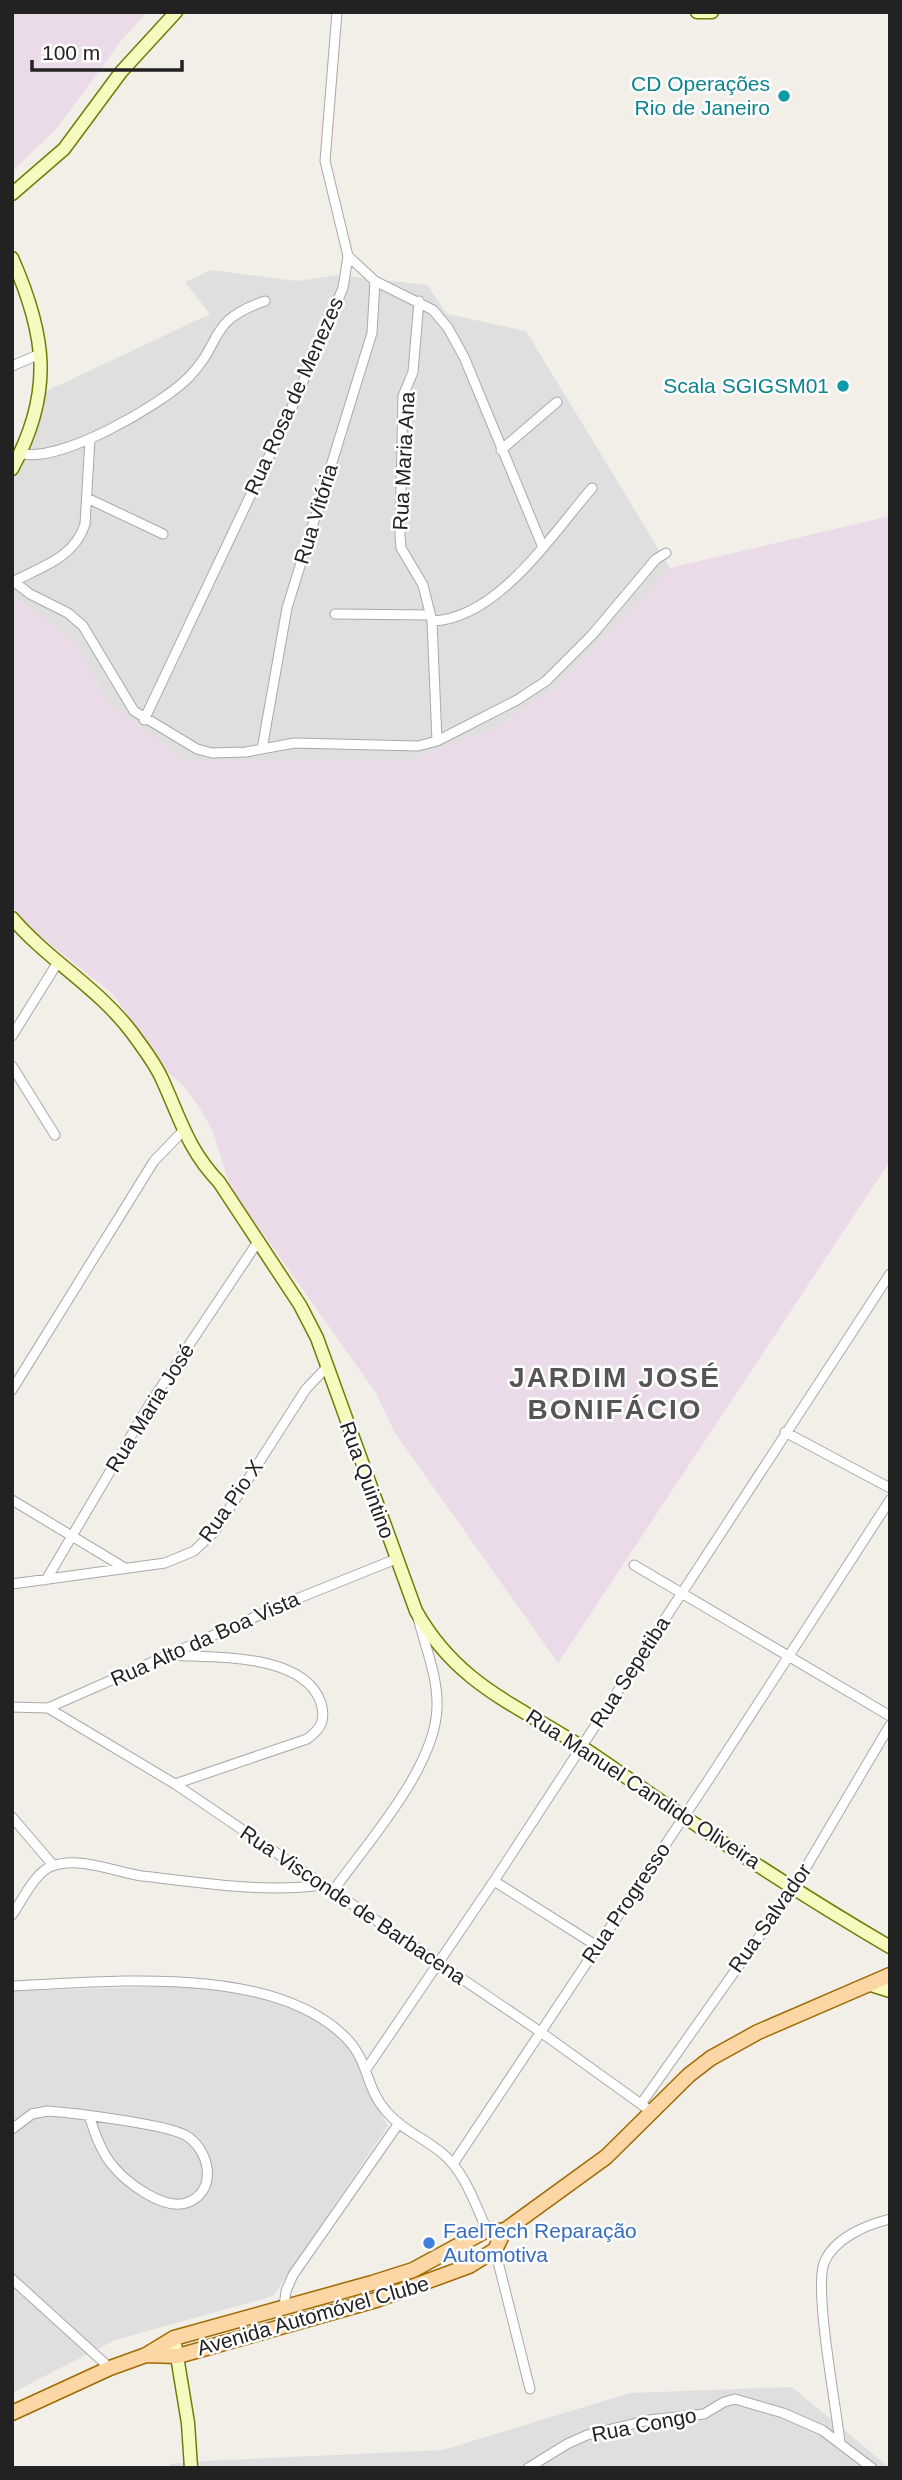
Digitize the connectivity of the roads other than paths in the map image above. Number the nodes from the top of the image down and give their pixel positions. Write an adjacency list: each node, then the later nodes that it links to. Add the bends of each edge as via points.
1 (176, 12): 5 (main road, via 121,72 64,149)
2 (337, 12): 6 (street, Rua Rosa de Menezes, via 325,161)
3 (697, 12): 4 (main road)
4 (712, 12)
5 (12, 194)
6 (348, 256): 8 (street); 26 (street, Rua Rosa de Menezes, via 343,288 296,400)
7 (12, 258): 11 (main road, via 29,296)
8 (375, 281): 10 (street); 28 (street, Rua Vitória, via 372,333 287,608)
9 (265, 301): 14 (street, via 231,316 197,368 173,392)
10 (419, 301): 15 (street, via 448,328 464,357); 25 (street, Rua Maria Ana, via 413,372 403,396 400,535 401,548 423,585)
11 (40, 354): 12 (street); 16 (main road, via 35,413)
12 (12, 366)
13 (557, 402): 15 (street)
14 (90, 439): 16 (street, via 49,455); 19 (street)
15 (501, 450): 21 (street)
16 (20, 453): 17 (main road)
17 (12, 468)
18 (592, 488): 21 (street)
19 (87, 498): 20 (street); 23 (street, via 85,524 75,546)
20 (163, 534)
21 (542, 545): 25 (street, via 479,607 449,621)
22 (666, 553): 27 (street, via 546,681)
23 (13, 580): 26 (street, via 83,626 126,702)
24 (335, 614): 25 (street)
25 (431, 618): 27 (street, Rua Maria Ana)
26 (144, 720): 28 (street, via 197,749 228,753)
27 (437, 741): 28 (street, via 418,746 295,743)
28 (262, 749)
29 (12, 918): 30 (main road, Rua Quintino)
30 (58, 962): 31 (street); 33 (main road, Rua Quintino, via 113,1010 163,1079)
31 (12, 1036)
32 (12, 1066): 34 (street)
33 (183, 1131): 35 (main road, Rua Quintino); 38 (street, via 154,1161)
34 (55, 1135)
35 (259, 1240): 37 (main road, Rua Quintino, via 300,1305); 43 (street, Rua Maria José, via 151,1402)
36 (890, 1274): 39 (street, Rua Sepetiba)
37 (327, 1367): 44 (main road, Rua Quintino); 46 (street, Rua Pio X, via 306,1389 205,1542 181,1559)
38 (14, 1385)
39 (785, 1432): 40 (street); 49 (street, Rua Sepetiba)
40 (890, 1488)
41 (12, 1500): 43 (street)
42 (890, 1500): 52 (street, Rua Progresso)
43 (71, 1536): 46 (street); 47 (street, Rua Maria José)
44 (396, 1559): 50 (main road, Rua Quintino); 51 (street, Rua Alto da Boa Vista)
45 (634, 1565): 49 (street)
46 (125, 1568): 47 (street, Rua Pio X)
47 (46, 1580): 48 (street, Rua Pio X)
48 (12, 1584)
49 (680, 1593): 52 (street); 57 (street, Rua Sepetiba)
50 (416, 1611): 57 (main road, Rua Manuel Candido Oliveira, via 430,1637 467,1675); 65 (street, Rua Quintino, via 434,1677 436,1727 408,1784)
51 (166, 1655): 54 (street, Rua Alto da Boa Vista); 58 (street, via 278,1666 312,1687 324,1721 307,1739)
52 (789, 1657): 55 (street); 60 (street, Rua Progresso)
53 (12, 1707): 54 (street, Rua Alto da Boa Vista)
54 (48, 1708): 58 (street, Rua Visconde de Barbacena)
55 (890, 1716)
56 (890, 1725): 64 (street, Rua Salvador)
57 (582, 1747): 60 (main road, Rua Manuel Candido Oliveira); 62 (street, Rua Sepetiba)
58 (175, 1784): 63 (street, Rua Visconde de Barbacena)
59 (12, 1817): 61 (street)
60 (684, 1817): 64 (main road, Rua Manuel Candido Oliveira); 67 (street, Rua Progresso)
61 (52, 1865): 63 (street, via 87,1864 253,1889); 66 (street)
62 (494, 1881): 67 (street); 69 (street, Rua Sepetiba)
63 (323, 1885): 65 (street, Rua Visconde de Barbacena)
64 (795, 1886): 68 (main road, Rua Manuel Candido Oliveira); 76 (street, Rua Salvador)
65 (333, 1891): 69 (street, Rua Visconde de Barbacena)
66 (12, 1915)
67 (597, 1946): 74 (street, Rua Progresso)
68 (890, 1947)
69 (439, 1963): 74 (street, Rua Visconde de Barbacena); 75 (street, Rua Sepetiba)
70 (890, 1975): 71 (main road)
71 (868, 1984): 73 (main road); 76 (main road, via 734,2043)
72 (12, 1986): 75 (street, via 183,1983 258,1992 295,2003 327,2021 353,2045)
73 (890, 1991)
74 (542, 2033): 76 (street, Rua Visconde de Barbacena); 80 (street, Rua Progresso)
75 (367, 2068): 78 (street, via 375,2095)
76 (646, 2108): 83 (main road, via 575,2182)
77 (90, 2118): 77 (street, via 184,2135 204,2155 208,2179 204,2190 184,2204 155,2198 133,2185 103,2152); 79 (street, via 48,2111 32,2114)
78 (399, 2123): 80 (street); 88 (street, via 293,2275)
79 (12, 2129)
80 (453, 2164): 82 (street)
81 (890, 2219): 96 (street, via 854,2232 823,2265 821,2295)
82 (487, 2230): 83 (main road); 86 (main road, Avenida Automóvel Clube, via 413,2270)
83 (504, 2231): 84 (main road)
84 (495, 2250): 87 (main road, Avenida Automóvel Clube, via 449,2276); 94 (street)
85 (12, 2279): 93 (street)
86 (372, 2283): 87 (main road); 88 (main road, Avenida Automóvel Clube)
87 (376, 2300): 89 (main road, Avenida Automóvel Clube)
88 (284, 2307): 89 (main road); 90 (main road, Avenida Automóvel Clube)
89 (276, 2328): 92 (main road, Avenida Automóvel Clube)
90 (174, 2338): 91 (main road, Avenida Automóvel Clube); 92 (main road)
91 (146, 2355): 92 (main road, Avenida Automóvel Clube); 93 (main road, Avenida Automóvel Clube)
92 (178, 2356): 97 (main road)
93 (110, 2368): 95 (main road, Avenida Automóvel Clube)
94 (530, 2389)
95 (12, 2413)
96 (840, 2442): 98 (street, Rua Congo, via 783,2413 730,2399 704,2414 649,2420 587,2435); 99 (street, Rua Congo)
97 (191, 2468)
98 (528, 2468)
99 (872, 2468)

